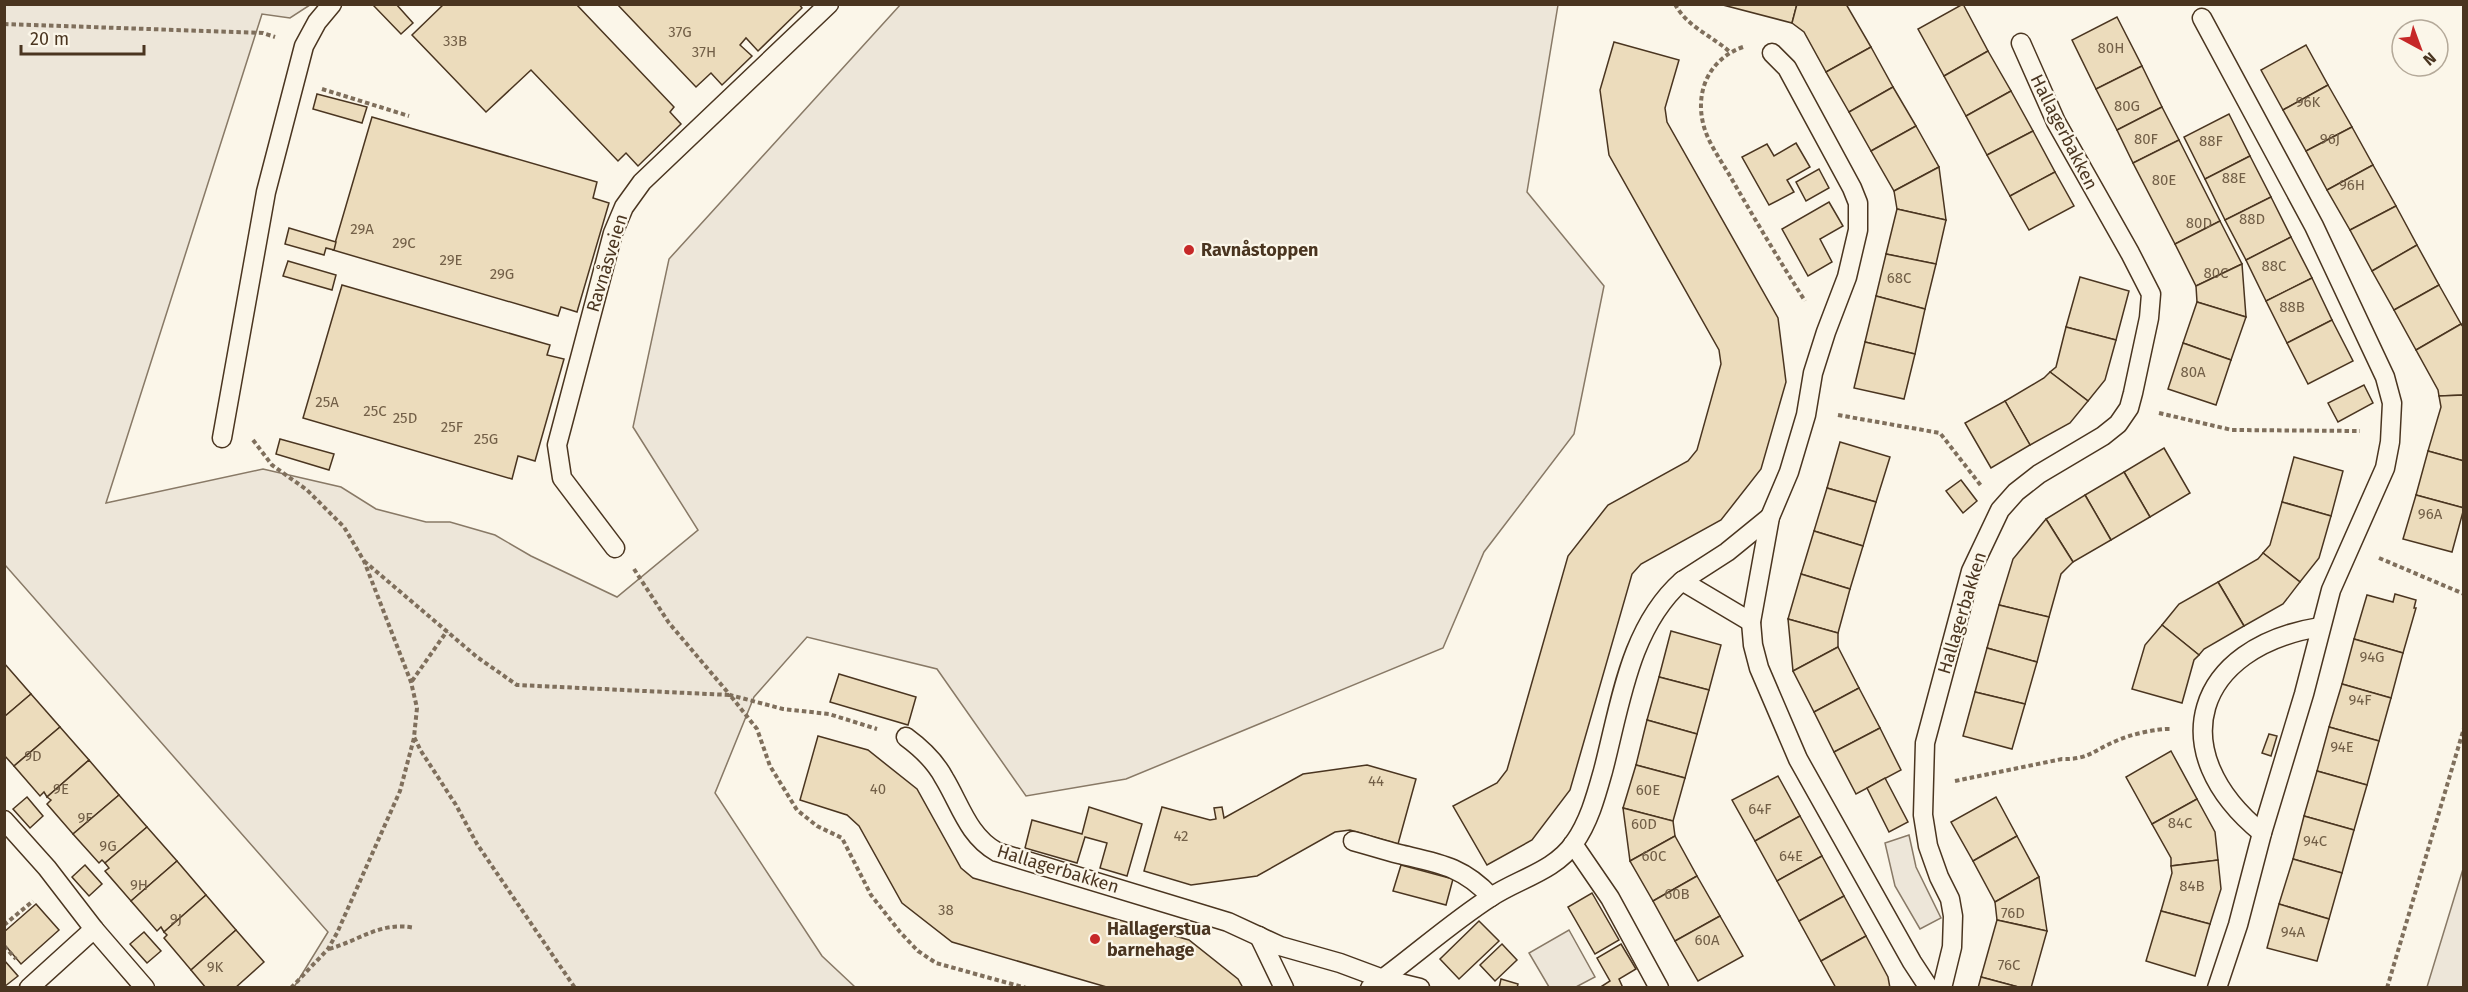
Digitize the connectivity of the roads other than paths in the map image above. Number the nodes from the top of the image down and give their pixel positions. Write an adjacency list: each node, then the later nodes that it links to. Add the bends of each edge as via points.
1 (332, 4): 6 (lane, via 316,22 304,46 266,192)
2 (829, 4): 8 (lane, Ravnåsveien, via 642,183 624,207 613,233 557,445 562,478)
3 (2202, 18): 11 (lane, via 2314,226 2385,377 2392,403 2385,468 2331,590)
4 (2021, 43): 27 (lane, Hallagerbakken, via 2056,122 2151,294 2150,306 2129,408 2103,436 2016,492 2000,510 1971,571 1925,743 1923,815 1928,846 1953,916 1952,947)
5 (1772, 53): 7 (lane, via 1787,68 1852,188 1858,203 1858,230 1847,278 1813,373 1806,415 1789,472)
6 (222, 438)
7 (1770, 517): 9 (lane, via 1727,552); 10 (lane)
8 (615, 548)
9 (1682, 581): 10 (lane); 16 (lane, via 1656,609 1641,639 1594,804)
10 (1751, 622): 26 (lane, via 1759,668 1798,759)
11 (2320, 627): 14 (lane); 14 (lane, via 2290,632 2239,658 2221,676 2209,700 2203,731 2209,769 2238,813)
12 (906, 737): 19 (lane, Hallagerbakken, via 922,749 943,776 980,840 997,852 1228,922)
13 (4, 820): 18 (lane)
14 (2262, 833): 28 (lane)
15 (1353, 841): 17 (lane, via 1453,868 1479,884)
16 (1573, 844): 17 (lane, via 1559,859); 25 (lane, via 1610,898)
17 (1491, 897): 20 (lane)
18 (94, 929): 21 (lane); 22 (lane)
19 (1258, 936): 20 (lane, Hallagerbakken, via 1340,963); 23 (lane)
20 (1376, 983): 24 (lane, Hallagerbakken)
21 (28, 987)
22 (145, 987)
23 (1284, 987)
24 (1420, 987)
25 (1659, 987)
26 (1929, 987)
27 (1942, 987)
28 (2217, 987)

